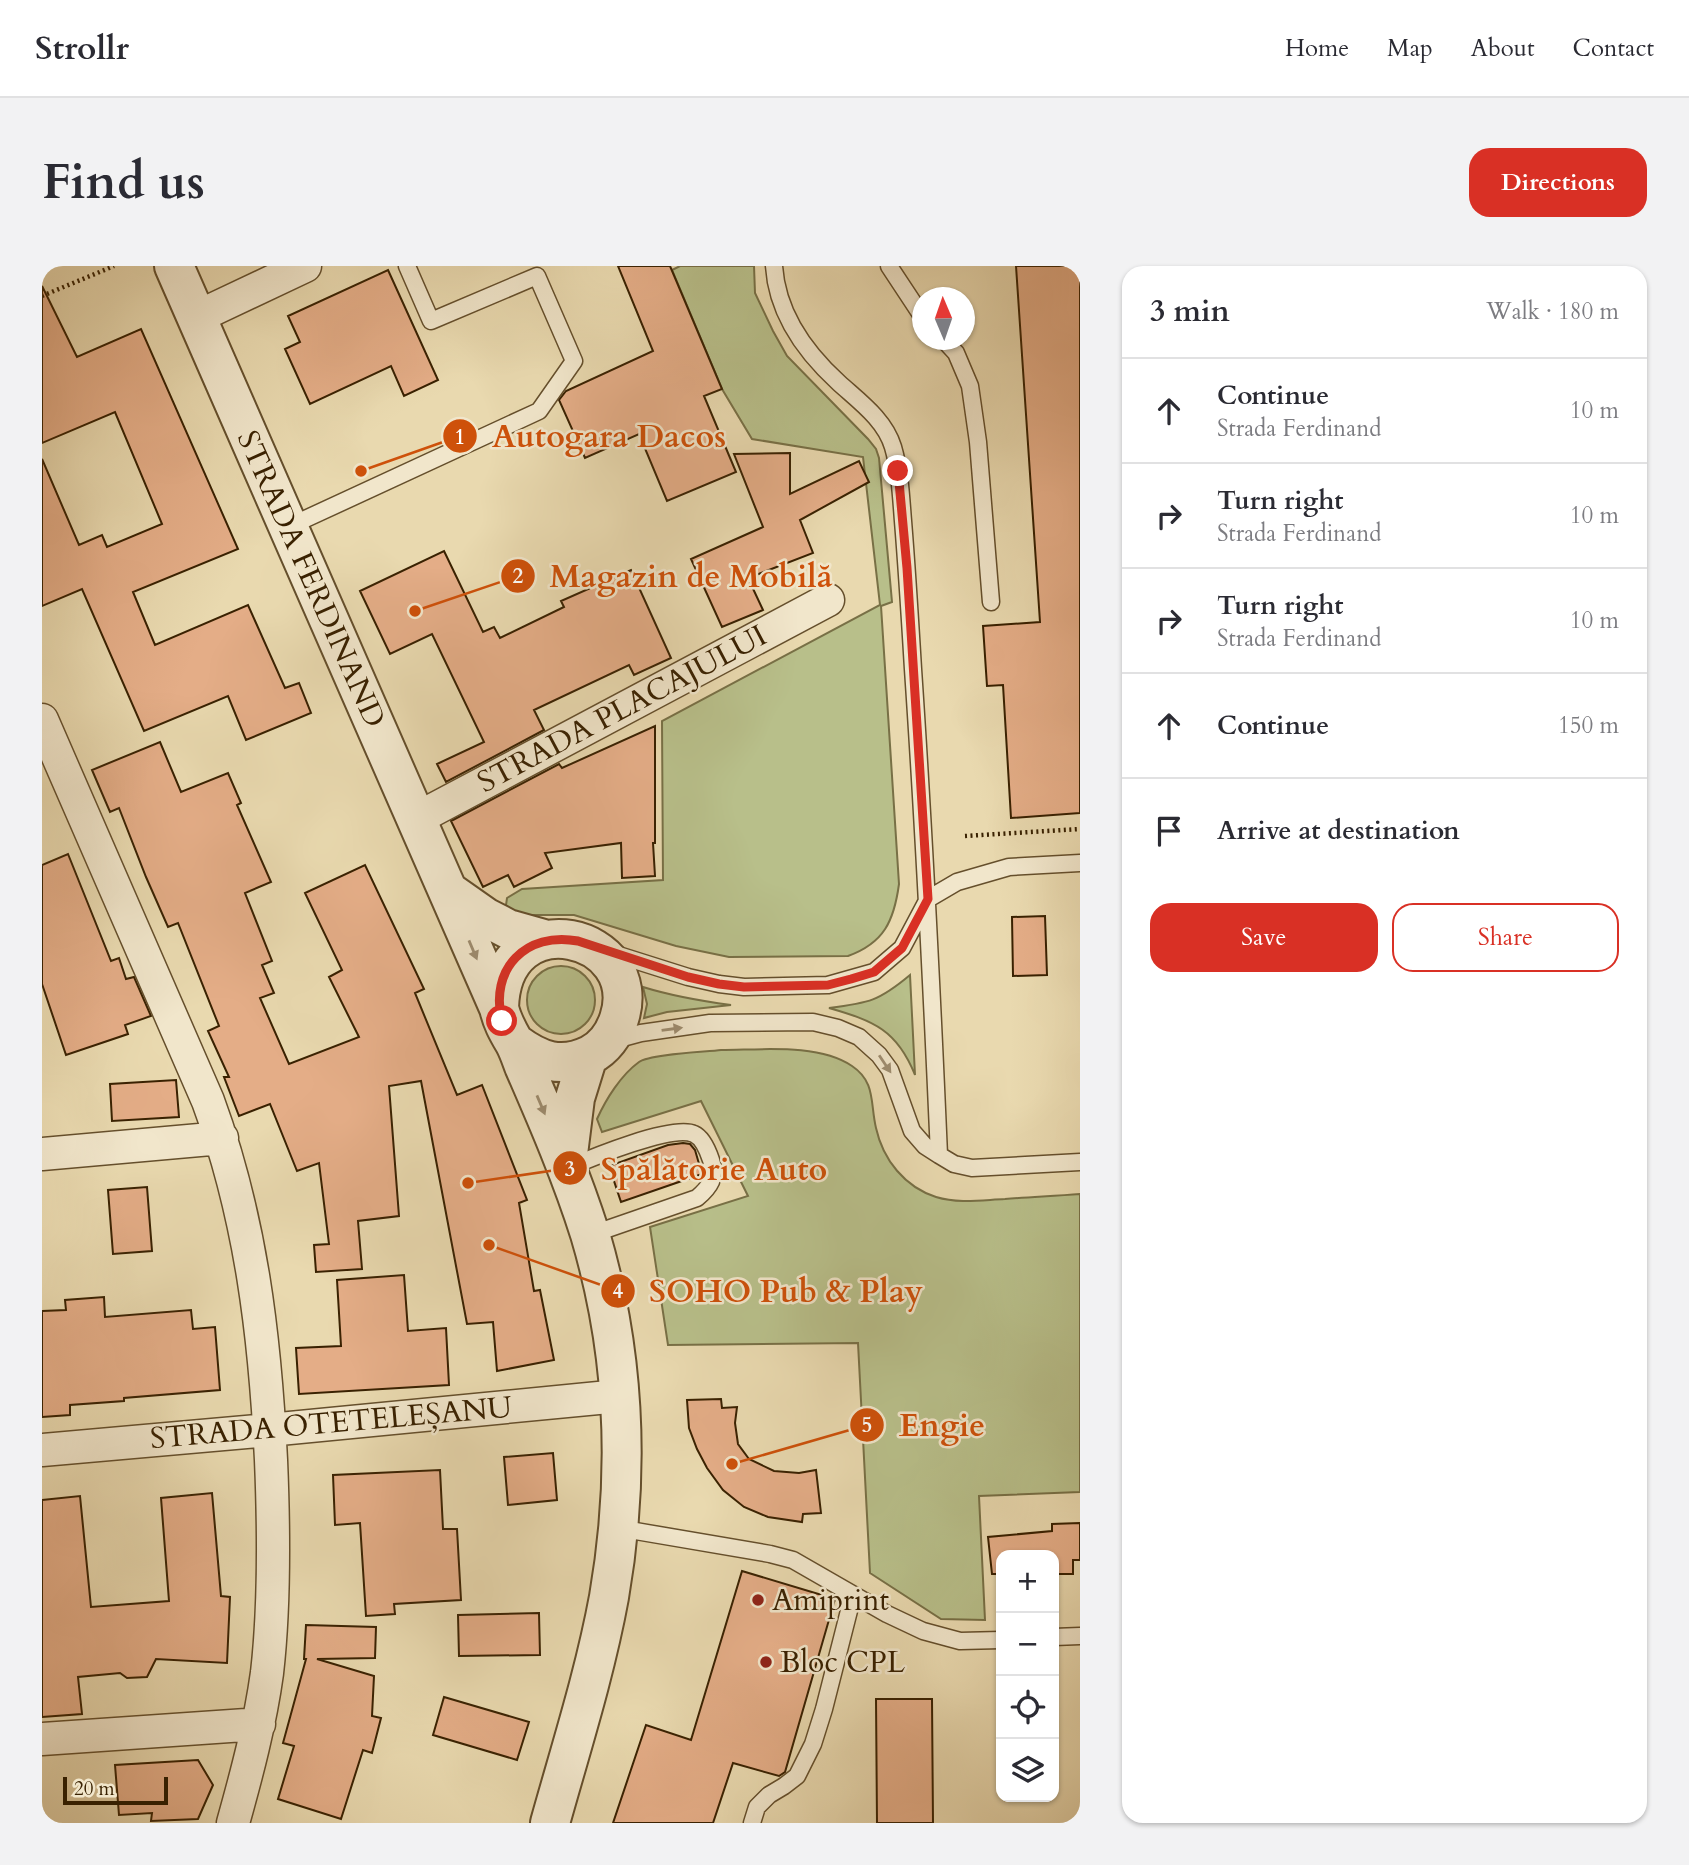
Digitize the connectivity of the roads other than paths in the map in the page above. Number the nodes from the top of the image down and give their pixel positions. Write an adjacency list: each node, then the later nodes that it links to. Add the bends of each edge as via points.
1 (174, 266): 7 (street, STRADA FERDINAND)
2 (305, 266): 7 (street)
3 (407, 266): 9 (lane, via 430,321 537,276 574,361 539,411)
4 (774, 266): 17 (lane, via 779,298 811,355 883,426 893,446 907,568)
5 (889, 266): 6 (lane)
6 (912, 301)
7 (197, 317): 9 (street, STRADA FERDINAND)
8 (953, 350): 11 (lane, via 970,386)
9 (288, 527): 14 (street, STRADA FERDINAND)
10 (828, 600): 14 (street, STRADA PLACAJULUI)
11 (990, 602)
12 (42, 720): 13 (street)
13 (53, 773): 23 (street)
14 (416, 819): 16 (street, STRADA FERDINAND)
15 (1080, 863): 17 (lane, via 1009,867 957,882)
16 (448, 891): 18 (street, via 508,929); 20 (street, STRADA FERDINAND, one-way to 20)
17 (928, 899): 19 (lane, via 902,948 874,972 828,985 719,984); 25 (lane)
18 (547, 940): 19 (street, via 563,938); 20 (street, via 516,957 499,990)
19 (593, 947): 22 (street, STRADA FERDINAND, via 617,974 622,992 617,1028)
20 (499, 1008): 21 (street, STRADA FERDINAND)
21 (515, 1043): 22 (street, via 549,1062 569,1062); 27 (street, STRADA FERDINAND, one-way to 27)
22 (597, 1050): 25 (lane, one-way to 25, via 641,1033 710,1023 813,1022 838,1028 859,1037 879,1055 890,1070 912,1131); 27 (street, STRADA FERDINAND, via 575,1098)
23 (222, 1138): 24 (street); 30 (street, via 252,1261)
24 (42, 1154)
25 (939, 1156): 26 (lane, via 972,1168)
26 (1080, 1162)
27 (567, 1168): 28 (street, STRADA FERDINAND); 28 (lane, via 683,1131 703,1141 710,1156 712,1182 697,1198)
28 (590, 1235): 29 (street, STRADA FERDINAND, via 615,1345)
29 (620, 1396): 30 (street, STRADA OTETELEȘANU); 32 (street, STRADA FERDINAND)
30 (269, 1430): 31 (street, STRADA OTETELEȘANU); 37 (street, via 273,1563)
31 (42, 1450)
32 (618, 1528): 33 (lane, via 793,1560); 40 (street, STRADA FERDINAND, via 593,1668)
33 (853, 1595): 36 (lane, via 923,1631 960,1641); 41 (lane, via 813,1744 797,1776 757,1807)
34 (1080, 1636): 35 (lane)
35 (1059, 1637)
36 (996, 1640)
37 (259, 1724): 38 (street); 39 (street)
38 (42, 1739)
39 (233, 1823)
40 (550, 1823)
41 (752, 1823)

